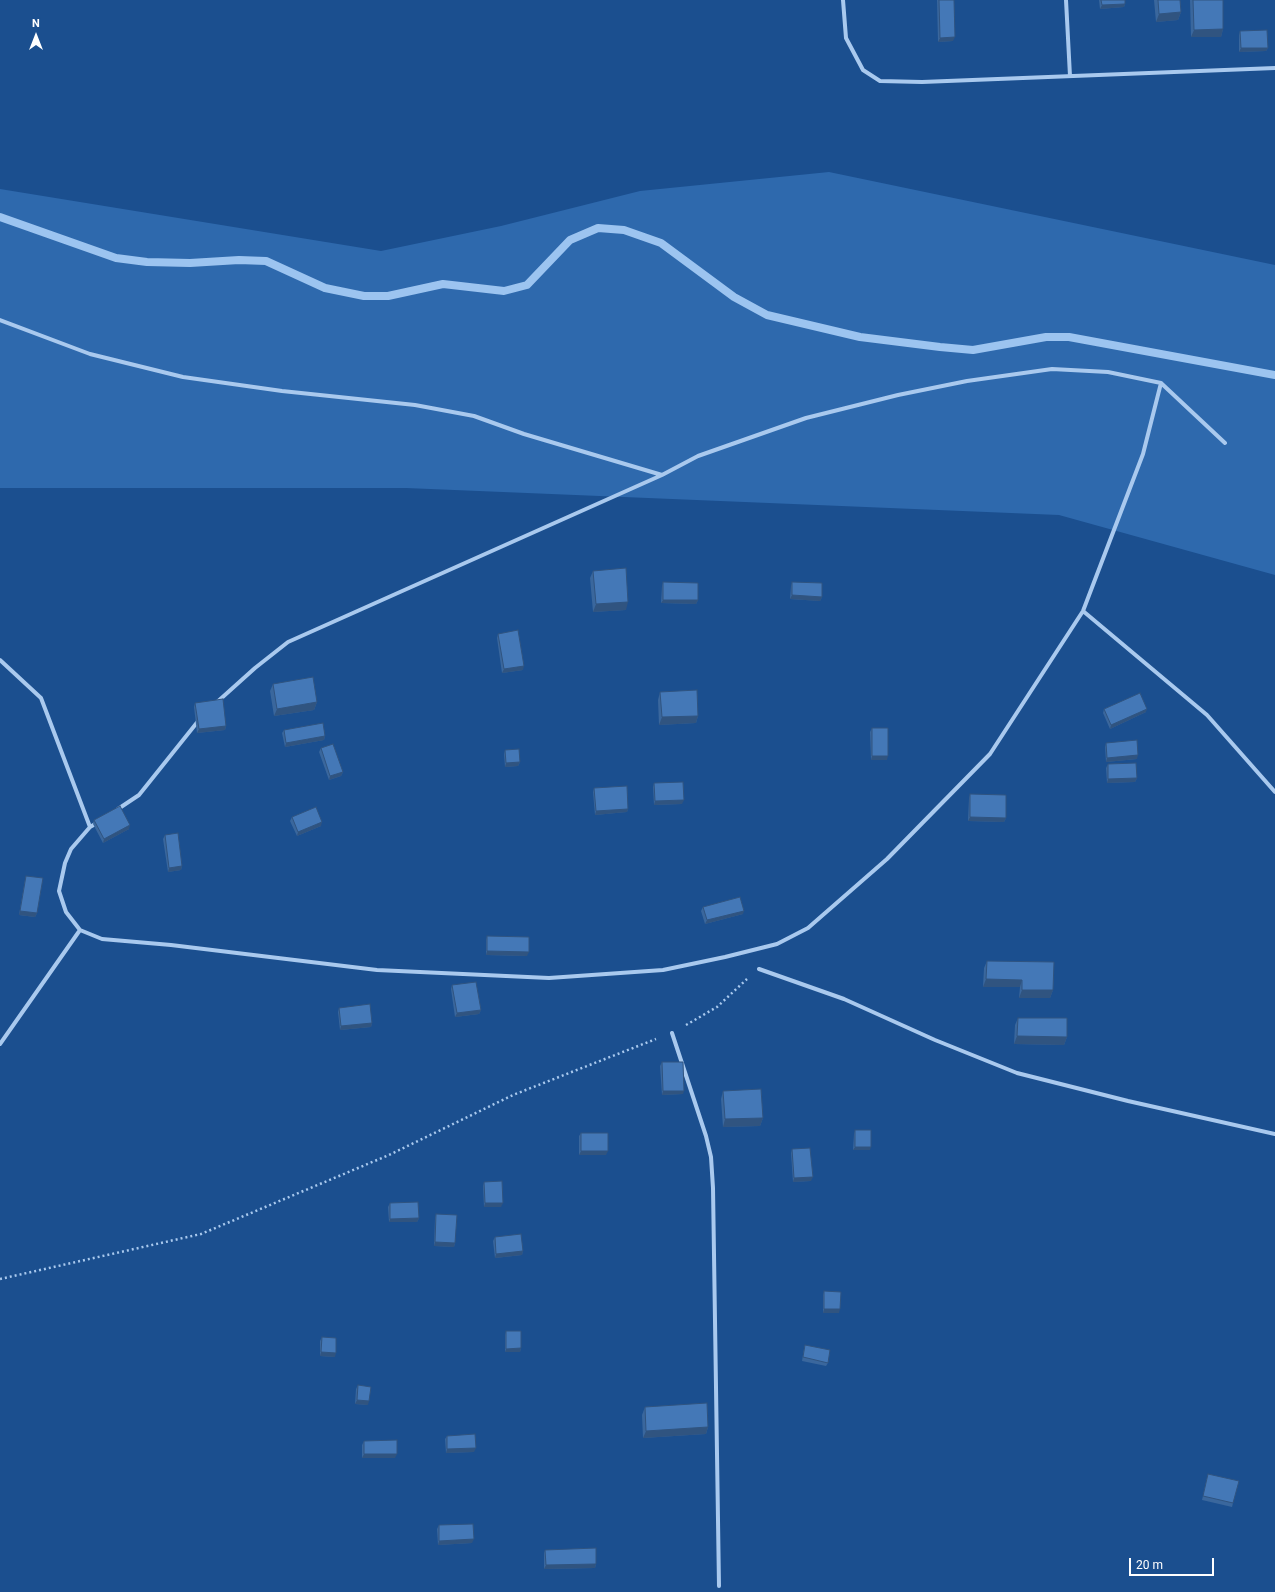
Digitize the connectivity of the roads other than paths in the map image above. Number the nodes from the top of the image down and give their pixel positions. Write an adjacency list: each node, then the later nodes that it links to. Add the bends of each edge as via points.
1 (843, 0): 4 (street, via 846,38 863,70 880,81 922,82)
2 (1066, 0): 4 (street)
3 (1275, 68): 4 (street)
4 (1070, 76)
5 (0, 320): 8 (street, via 90,354 183,377 282,391 415,405 474,416 524,434)
6 (1161, 383): 7 (street); 8 (street, via 1108,372 1052,369 966,381 806,418 698,456); 9 (street, via 1143,454)
7 (1225, 443)
8 (662, 475): 11 (street, via 288,642)
9 (1083, 611): 13 (street, via 1207,715); 17 (street, via 990,754 887,859 808,928 777,944 663,970 549,978 377,970 102,939)
10 (0, 660): 16 (street, via 41,698)
11 (210, 708)
12 (205, 713): 14 (street, via 138,795)
13 (1275, 792)
14 (114, 811)
15 (102, 819): 16 (street)
16 (90, 827): 17 (street, via 71,849 65,863 60,892 66,912)
17 (80, 930): 20 (street)
18 (759, 969): 21 (street, via 844,998 934,1040 1017,1073)
19 (672, 1033): 22 (street, via 711,1156)
20 (0, 1044)
21 (1275, 1134)
22 (719, 1586)

